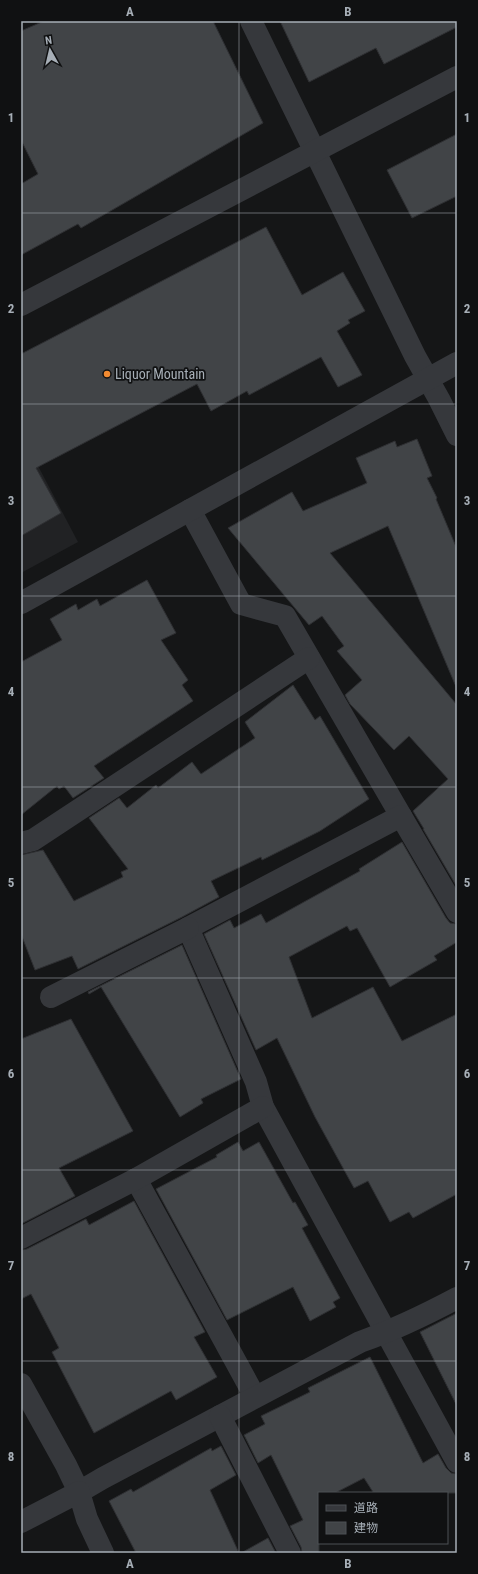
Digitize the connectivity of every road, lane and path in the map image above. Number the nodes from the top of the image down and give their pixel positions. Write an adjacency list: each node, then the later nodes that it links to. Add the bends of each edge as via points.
1 (251, 21): 3 (street)
2 (457, 77): 3 (street)
3 (315, 152): 4 (street); 6 (street)
4 (21, 305)
5 (457, 363): 6 (street)
6 (427, 379): 7 (street); 8 (street)
7 (457, 435)
8 (190, 510): 9 (street); 10 (street, via 242,604 285,616)
9 (21, 603)
10 (308, 658): 11 (street); 12 (street, via 33,840)
11 (401, 816): 13 (street); 14 (street)
12 (21, 844)
13 (457, 912)
14 (188, 928): 15 (street); 16 (street, via 256,1082)
15 (51, 997)
16 (263, 1106): 17 (street); 20 (street)
17 (136, 1179): 18 (street); 22 (street)
18 (21, 1238)
19 (457, 1298): 20 (street)
20 (387, 1333): 22 (street, via 360,1342); 24 (street)
21 (21, 1384): 25 (street)
22 (255, 1397): 23 (street)
23 (220, 1416): 25 (street); 28 (street)
24 (457, 1462)
25 (79, 1492): 26 (street); 27 (street, via 86,1519)
26 (21, 1522)
27 (102, 1553)
28 (290, 1553)

